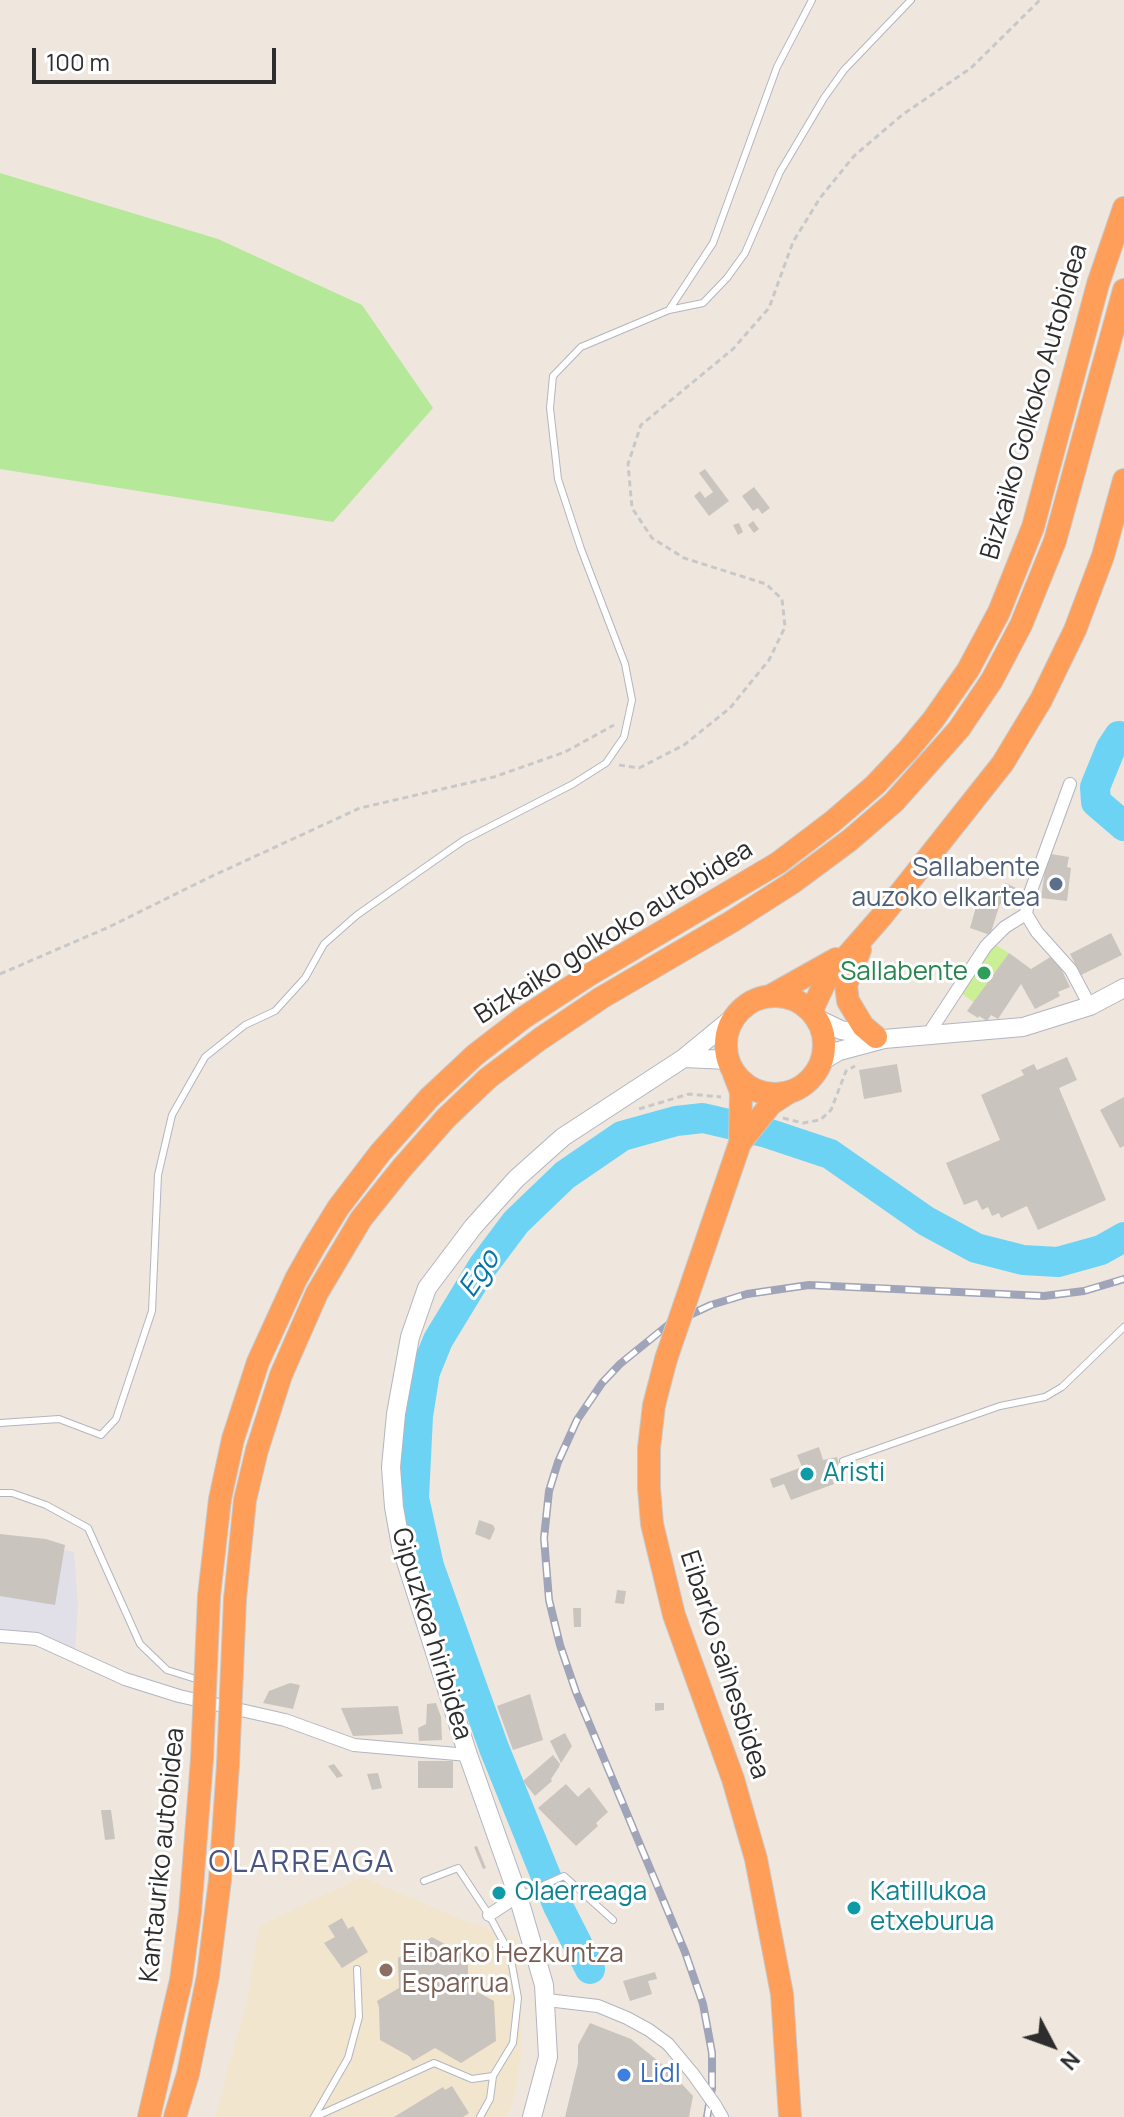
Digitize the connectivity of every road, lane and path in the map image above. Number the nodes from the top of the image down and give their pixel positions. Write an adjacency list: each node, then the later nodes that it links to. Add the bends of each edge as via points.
1 (812, 0): 6 (lane, via 777,67 713,243)
2 (911, 0): 6 (lane, via 824,98 727,278 703,303)
3 (1040, 0): 11 (path, via 971,68 854,156 793,242 769,308 733,349 641,425 628,464 632,508 652,538 684,558 766,584 782,599 785,627 769,660 730,708 684,745 639,768)
4 (1124, 208): 8 (highway, Bizkaiko Golkoko Autobidea, via 1098,284 1033,527)
5 (1124, 290): 9 (highway, Bizkaiko Golkoko Autobidea, via 1055,541)
6 (669, 310): 10 (lane, via 581,347 553,376 550,408 558,479 625,664 632,700)
7 (1124, 480): 14 (highway, via 1075,630 1041,700 1003,763)
8 (999, 612): 35 (highway, Bizkaiko golkoko autobidea, via 933,720 875,785 778,863 523,1018 452,1076 380,1153 314,1247 258,1362 220,1499)
9 (1021, 625): 36 (highway, Bizkaiko golkoko autobidea, via 959,729 894,802 792,883 540,1039 488,1078 401,1169 361,1219 317,1293 281,1375 245,1500)
10 (628, 717): 11 (lane, via 624,737); 16 (path, via 565,752 494,777 360,808)
11 (606, 763): 32 (lane, via 464,840 357,915 324,944 305,978 275,1011 245,1025 205,1057 172,1115 158,1175 152,1311 116,1419 101,1435 59,1419)
12 (1070, 784): 13 (street)
13 (1026, 914): 19 (street, via 1071,970); 22 (street, via 986,946)
14 (882, 916): 15 (highway); 23 (highway, via 846,985 854,1014)
15 (851, 950): 18 (highway); 20 (highway, via 826,980)
16 (0, 974)
17 (1124, 988): 19 (street)
18 (770, 996): 20 (highway, via 785,996); 21 (highway)
19 (1090, 1006): 22 (street, via 1023,1027)
20 (815, 1014): 23 (street, via 841,1030); 25 (highway, via 825,1047)
21 (734, 1017): 24 (street, Gipuzkoa hiribidea); 26 (highway, via 725,1045)
22 (927, 1036): 23 (street)
23 (880, 1038): 25 (street)
24 (684, 1058): 26 (street, via 709,1057); 41 (street, Gipuzkoa hiribidea, via 563,1137 516,1179 427,1288 410,1337 391,1467 394,1507 401,1546)
25 (822, 1061): 28 (highway, via 815,1075)
26 (731, 1066): 28 (highway, via 758,1092); 30 (highway, Eibarko saihesbidea)
27 (856, 1066): 30 (path, via 846,1071 831,1110 820,1120 803,1123)
28 (788, 1093): 30 (highway)
29 (640, 1109): 30 (path, via 689,1094)
30 (752, 1112): 55 (highway, Eibarko saihesbidea, bridge, via 666,1359 649,1448 652,1524 674,1615 756,1859 782,1994)
31 (1124, 1327): 33 (lane, via 1045,1397 1000,1406)
32 (0, 1423)
33 (843, 1461)
34 (0, 1493): 38 (lane, via 46,1505 88,1528 140,1644 167,1670)
35 (209, 1596): 50 (highway, Kantauriko autobidea, bridge, via 192,1898 183,1967)
36 (235, 1599): 51 (highway, Kantauriko autobidea, bridge, via 220,1880 208,1976)
37 (0, 1636): 40 (street, via 37,1639 125,1679)
38 (214, 1683)
39 (221, 1692): 40 (lane)
40 (229, 1707): 41 (street, via 354,1745)
41 (468, 1755): 43 (street, Gipuzkoa hiribidea)
42 (424, 1881): 44 (lane, via 458,1868)
43 (525, 1893): 44 (street); 45 (lane, via 564,1876); 47 (street, Gipuzkoa hiribidea)
44 (489, 1915): 48 (lane, via 510,1954 518,1998 513,2043)
45 (613, 1920)
46 (357, 1969): 52 (lane, via 359,2017 348,2058)
47 (545, 1992): 49 (street, bridge, via 598,2006 649,2030 668,2044); 54 (street, Gipuzkoa hiribidea, via 548,2057)
48 (493, 2076): 52 (lane, via 472,2079 434,2063); 53 (lane, via 490,2099)
49 (718, 2111)
50 (149, 2117)
51 (175, 2117)
52 (314, 2117)
53 (480, 2117)
54 (532, 2117)
55 (790, 2117)

